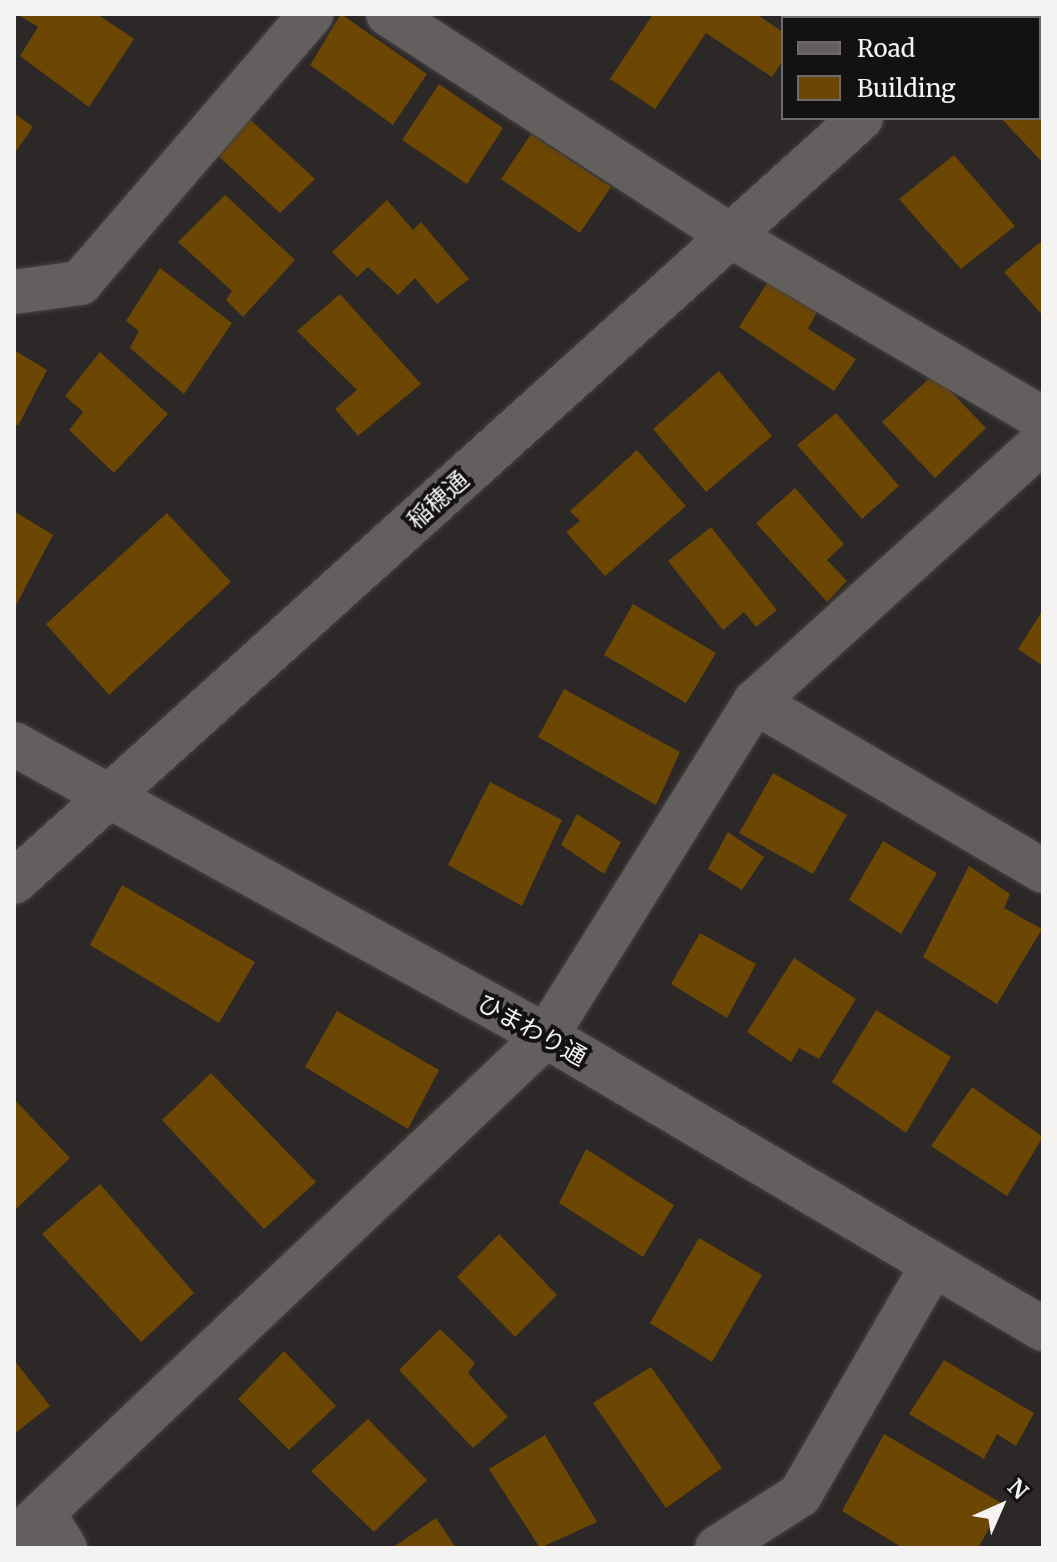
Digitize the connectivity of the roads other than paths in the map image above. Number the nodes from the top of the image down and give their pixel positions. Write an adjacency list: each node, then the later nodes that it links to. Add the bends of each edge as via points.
1 (311, 14): 5 (street, via 80,283)
2 (388, 14): 4 (street)
3 (859, 120): 4 (street, 稲穂通)
4 (731, 236): 6 (street); 10 (street, 稲穂通)
5 (14, 292)
6 (1043, 419)
7 (1043, 441): 8 (street)
8 (755, 702): 11 (street); 13 (street)
9 (14, 744): 10 (street, ひまわり通)
10 (107, 798): 12 (street, 稲穂通); 13 (street, ひまわり通)
11 (1043, 871)
12 (14, 882)
13 (546, 1036): 14 (street, ひまわり通); 16 (street)
14 (933, 1265): 15 (street, ひまわり通); 17 (street, via 800,1495)
15 (1043, 1329)
16 (41, 1534)
17 (717, 1548)

